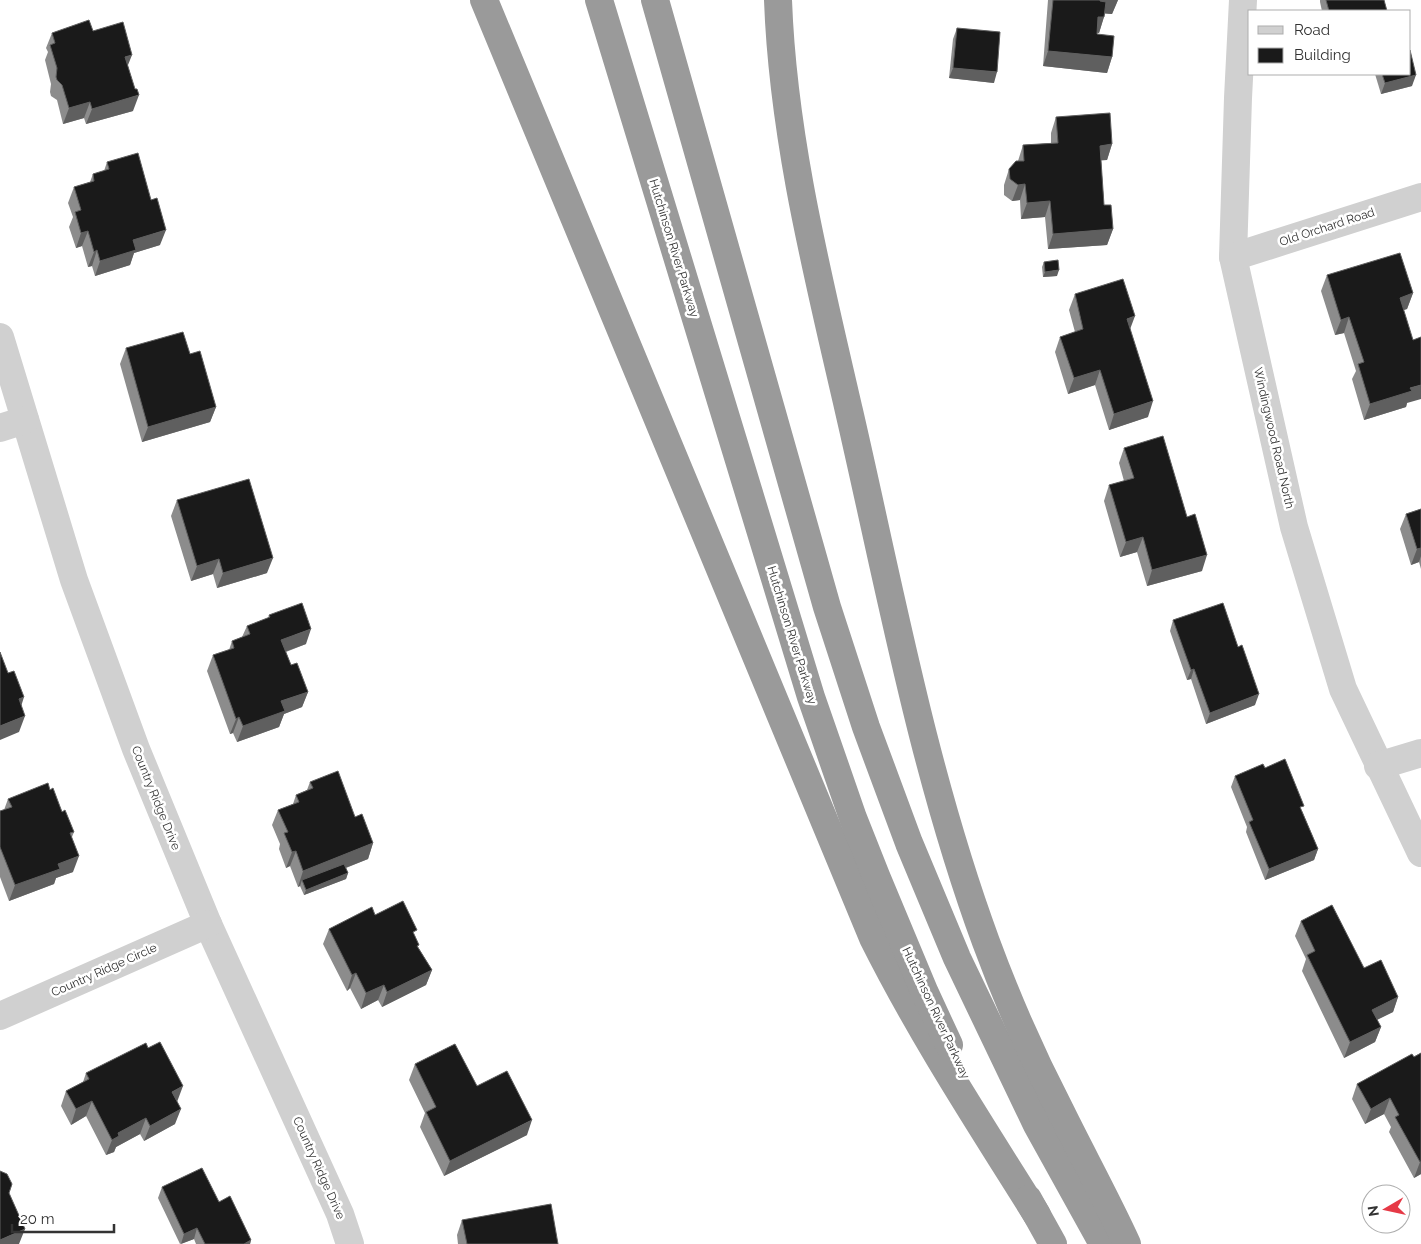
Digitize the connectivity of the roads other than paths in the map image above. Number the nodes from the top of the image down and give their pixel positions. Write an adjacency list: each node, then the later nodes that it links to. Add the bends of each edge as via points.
1 (484, 0): 15 (highway, via 873,938 925,1036)
2 (599, 0): 15 (highway, Hutchinson River Parkway, via 799,659 850,809 924,991)
3 (655, 0): 18 (highway, via 827,608 866,727 936,908 983,1014 1037,1125)
4 (778, 0): 19 (highway, via 792,140 807,223 934,778 968,889 1010,1002 1059,1110)
5 (1243, 0): 7 (street, Windingwood Road North)
6 (1421, 197): 7 (street, Old Orchard Road)
7 (1233, 257): 11 (street, Windingwood Road North, via 1294,527 1343,689)
8 (0, 337): 9 (street, Country Ridge Drive)
9 (13, 424): 13 (street, Country Ridge Drive, via 136,749)
10 (1421, 753): 11 (street)
11 (1378, 766): 12 (street, Windingwood Road North)
12 (1421, 853)
13 (208, 924): 14 (street, Country Ridge Circle); 16 (street, Country Ridge Drive, via 340,1214)
14 (0, 1016)
15 (1037, 1215): 17 (highway, Hutchinson River Parkway)
16 (350, 1244)
17 (1053, 1244)
18 (1103, 1244)
19 (1127, 1244)

